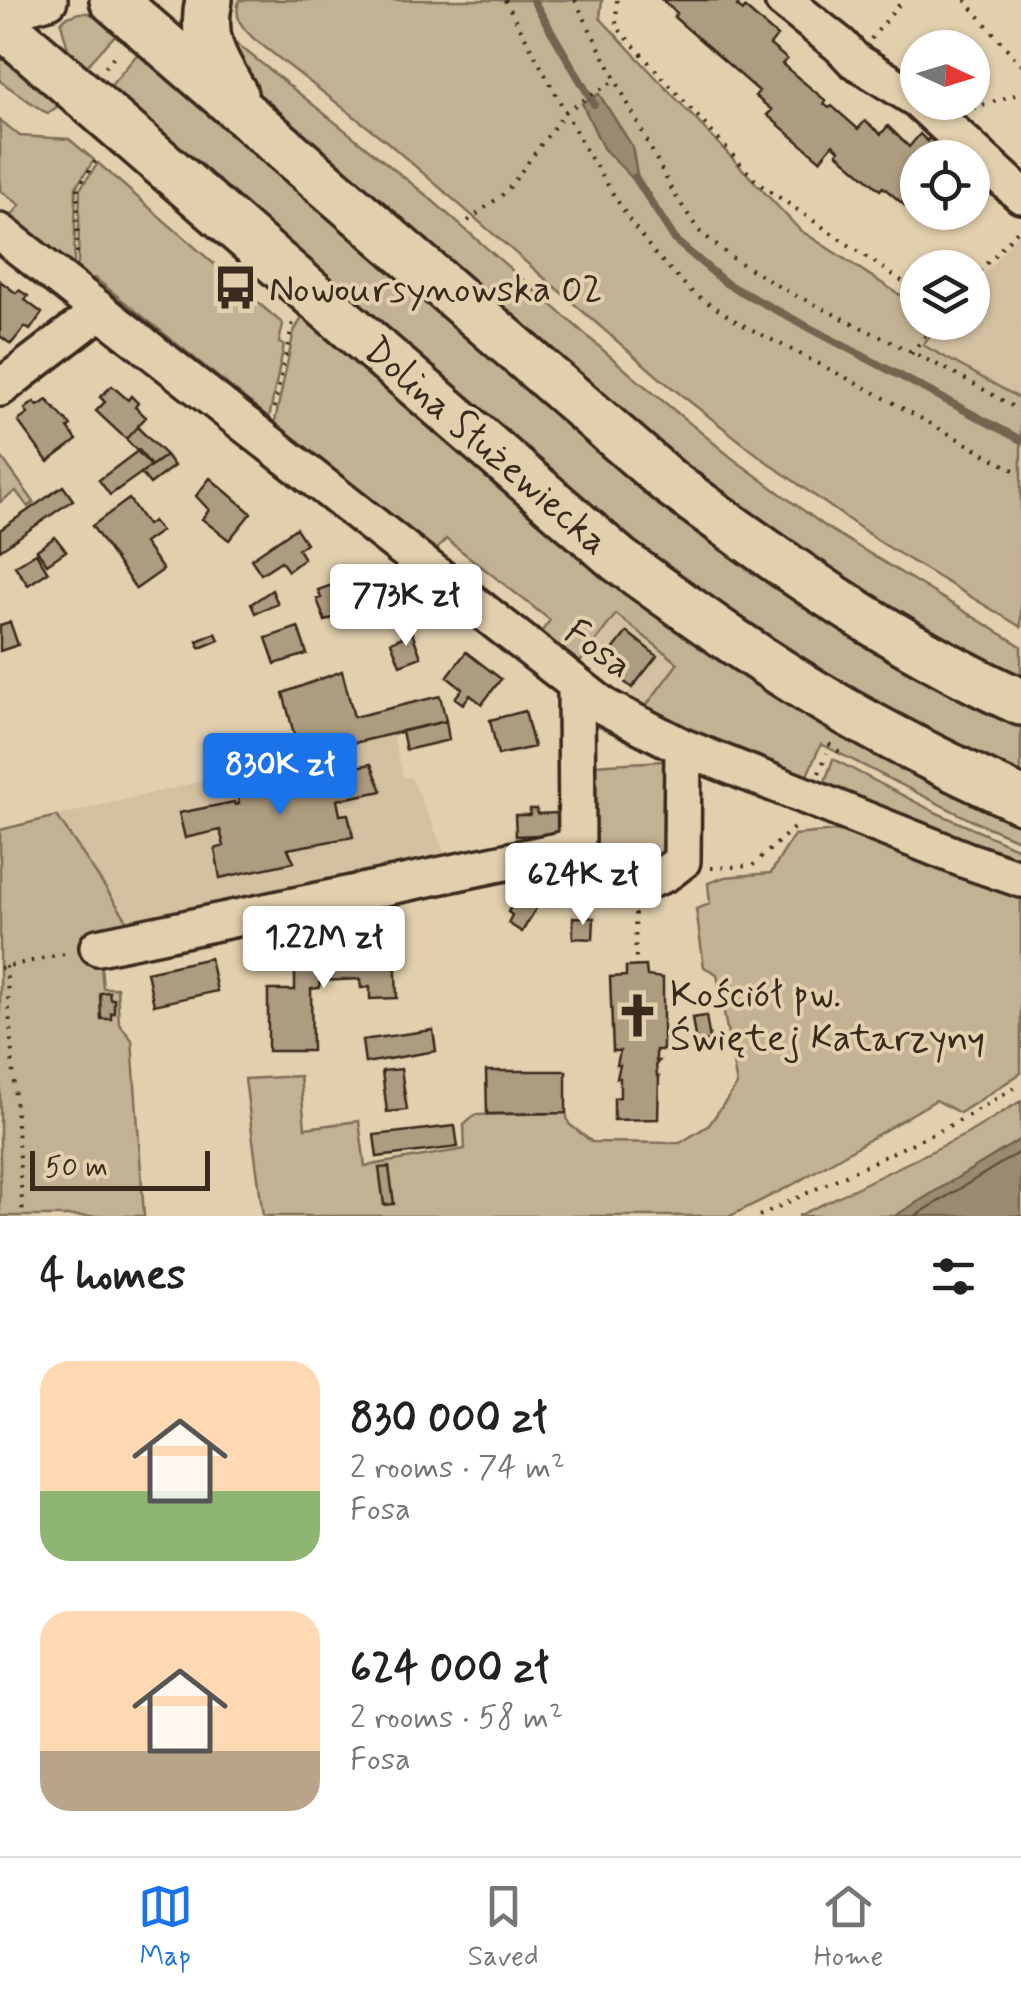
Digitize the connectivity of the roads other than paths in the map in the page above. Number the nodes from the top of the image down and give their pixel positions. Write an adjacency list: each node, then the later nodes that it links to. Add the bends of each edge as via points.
1 (49, 0): 4 (street)
2 (209, 0): 8 (main road, via 204,20 210,54)
3 (783, 0): 7 (street)
4 (0, 13)
5 (120, 20): 8 (main road)
6 (0, 24): 17 (main road, Dolina Służewiecka, via 619,560 835,706)
7 (900, 91)
8 (248, 118): 15 (main road, via 669,482 856,612)
9 (939, 120): 10 (street)
10 (1021, 195)
11 (0, 232): 12 (street, Fosa)
12 (100, 310): 13 (street); 14 (street, Fosa)
13 (0, 388)
14 (576, 687): 16 (street, Fosa); 18 (street)
15 (1021, 702)
16 (683, 747): 18 (street, via 682,861 660,876 610,882 586,874); 19 (street, Fosa)
17 (1021, 800)
18 (577, 847): 20 (street)
19 (1021, 879)
20 (98, 947)

